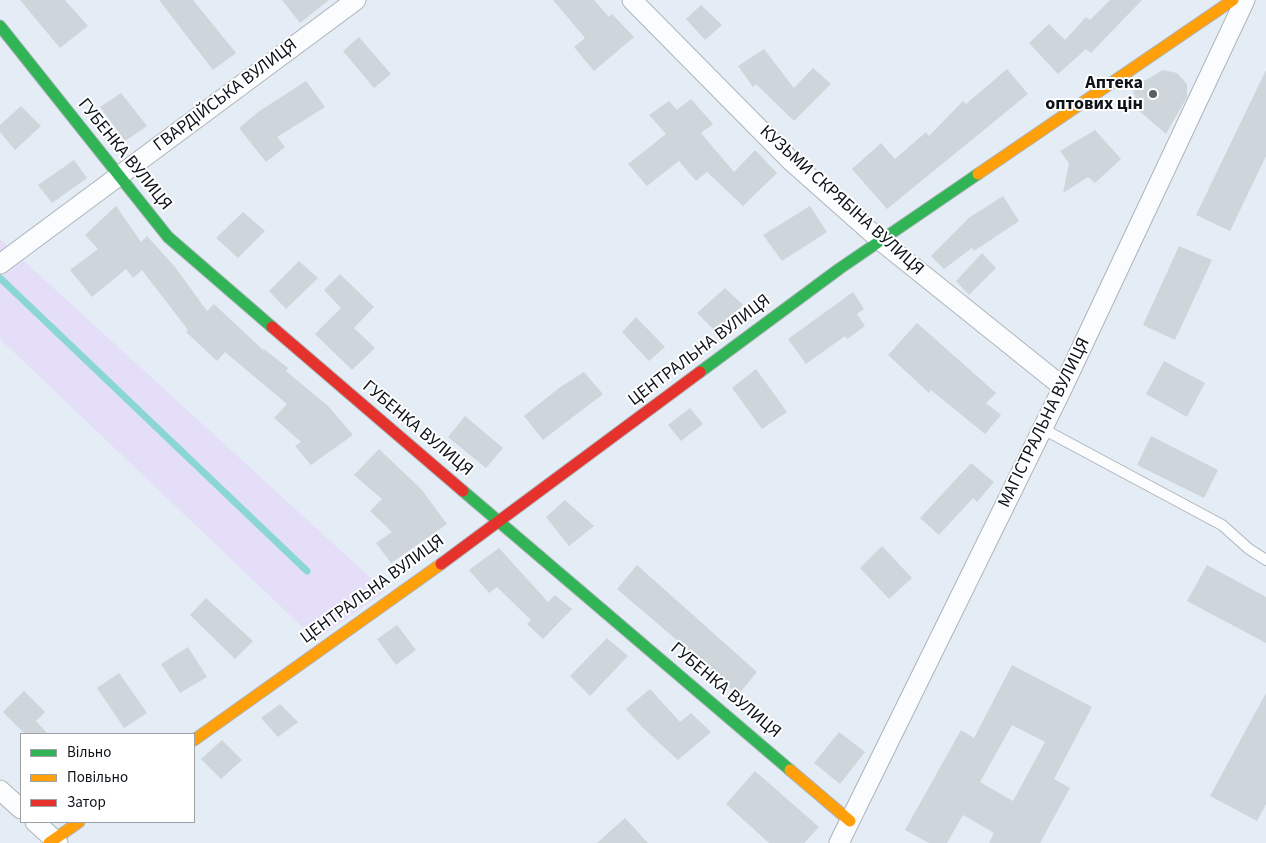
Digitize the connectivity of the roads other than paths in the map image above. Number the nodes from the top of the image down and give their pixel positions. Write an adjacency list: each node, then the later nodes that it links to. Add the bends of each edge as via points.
1 (356, 0): 6 (street, ГВАРДІЙСЬКА ВУЛИЦЯ)
2 (632, 0): 7 (street, КУЗЬМИ СКРЯБІНА ВУЛИЦЯ, via 792,162)
3 (1233, 0): 7 (main road, ЦЕНТРАЛЬНА ВУЛИЦЯ)
4 (1246, 0): 9 (street, МАГІСТРАЛЬНА ВУЛИЦЯ)
5 (0, 26): 6 (main road, ГУБЕНКА ВУЛИЦЯ)
6 (118, 177): 8 (street, ГВАРДІЙСЬКА ВУЛИЦЯ); 11 (main road, ГУБЕНКА ВУЛИЦЯ, via 168,236)
7 (881, 241): 9 (street, КУЗЬМИ СКРЯБІНА ВУЛИЦЯ); 11 (main road, ЦЕНТРАЛЬНА ВУЛИЦЯ)
8 (2, 262)
9 (1063, 387): 10 (street, МАГІСТРАЛЬНА ВУЛИЦЯ)
10 (1043, 429): 12 (lane, via 1222,525 1249,550); 16 (street, МАГІСТРАЛЬНА ВУЛИЦЯ)
11 (499, 522): 13 (main road, ЦЕНТРАЛЬНА ВУЛИЦЯ); 16 (main road, ГУБЕНКА ВУЛИЦЯ)
12 (1266, 560)
13 (195, 739)
14 (0, 790): 15 (street)
15 (20, 808)
16 (850, 821): 20 (street, МАГІСТРАЛЬНА ВУЛИЦЯ)
17 (36, 823): 19 (street)
18 (78, 823): 19 (main road)
19 (54, 842)
20 (839, 843)

